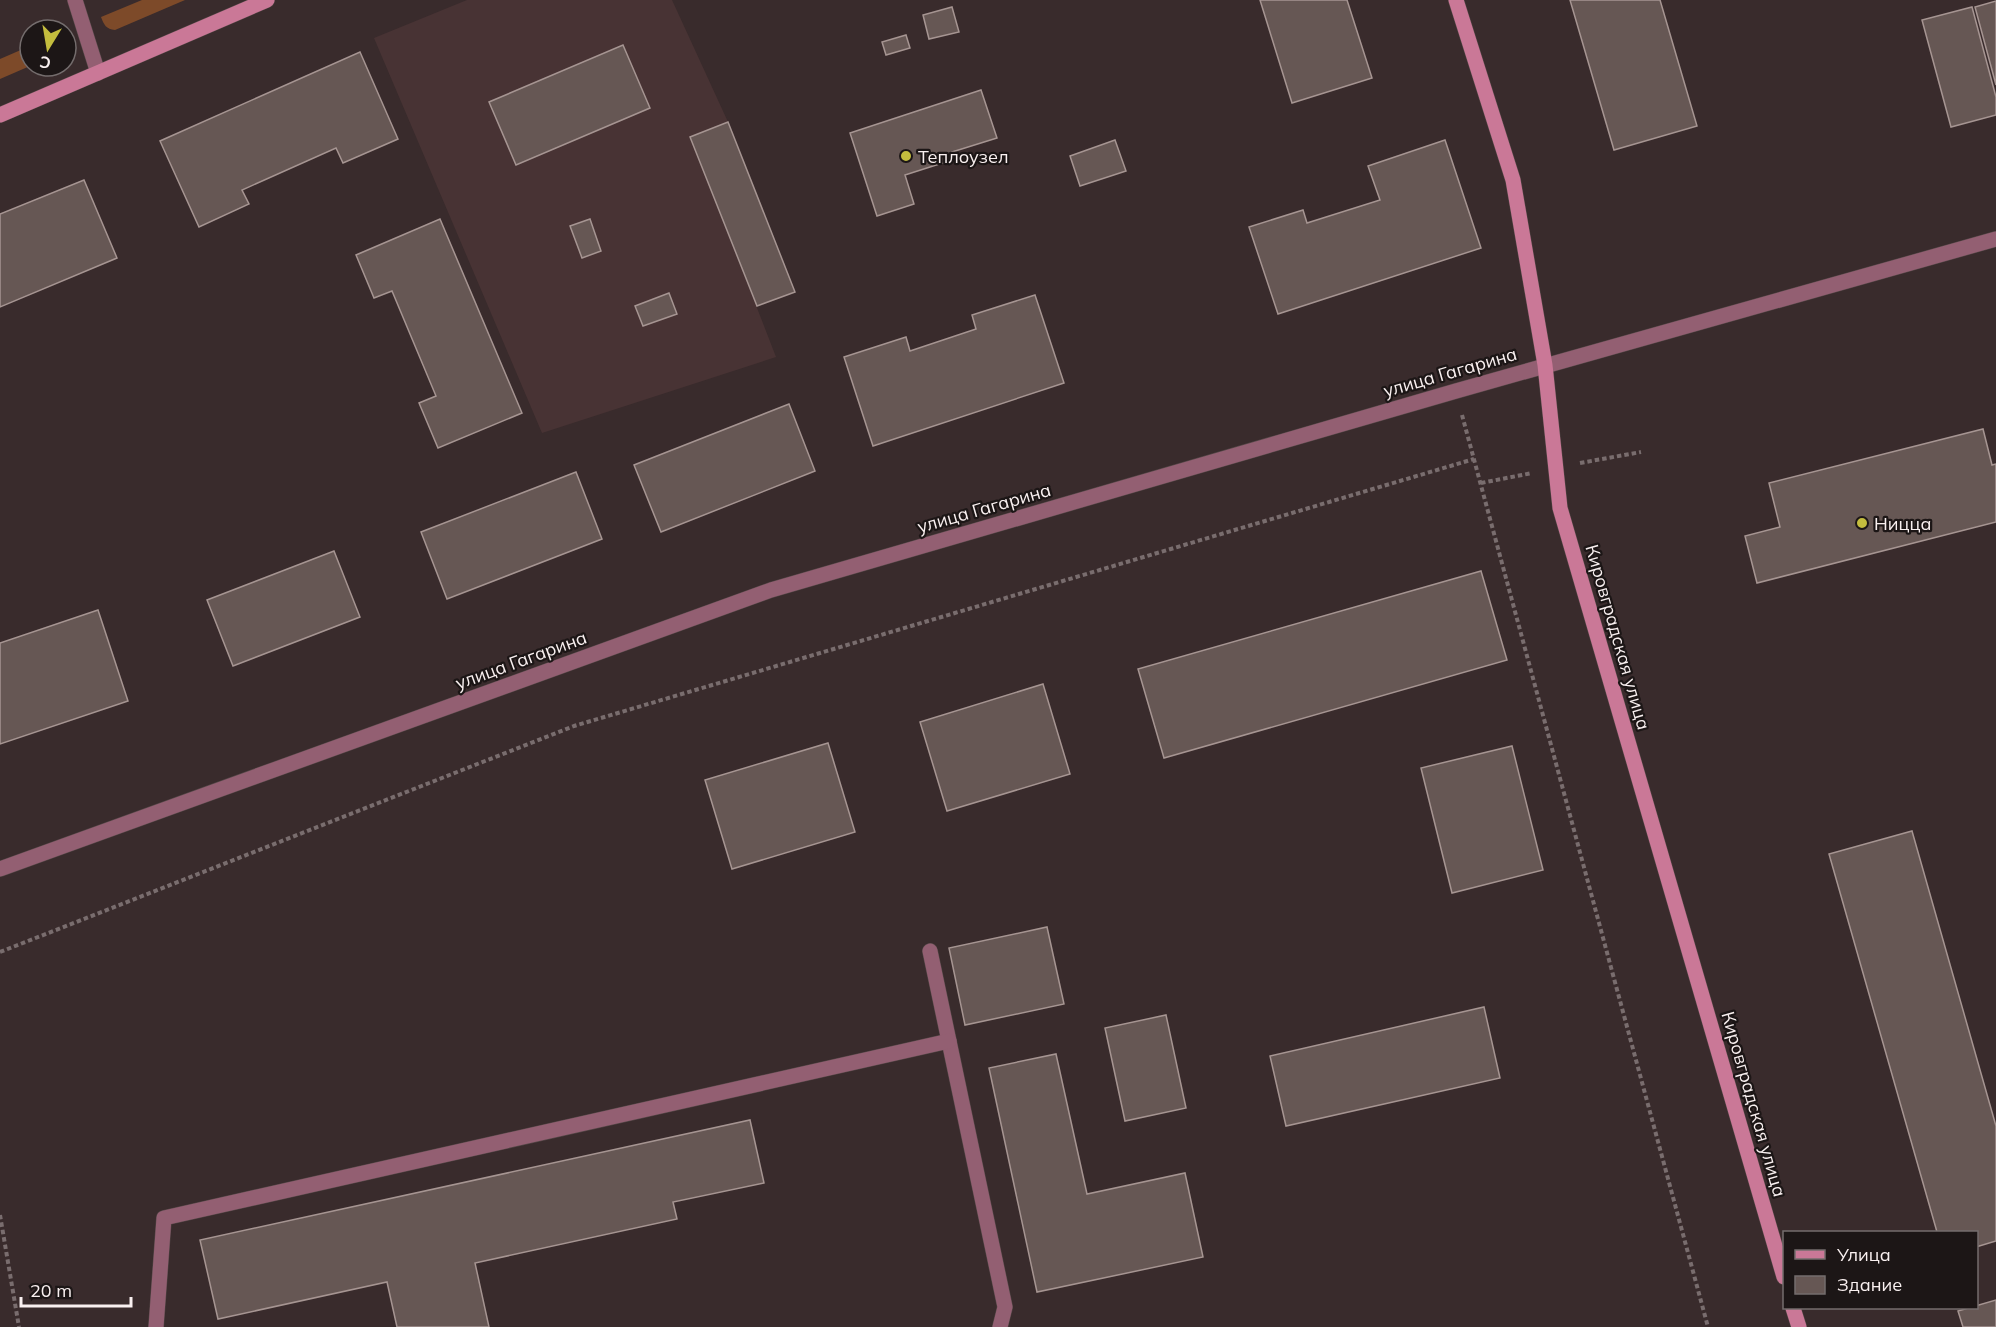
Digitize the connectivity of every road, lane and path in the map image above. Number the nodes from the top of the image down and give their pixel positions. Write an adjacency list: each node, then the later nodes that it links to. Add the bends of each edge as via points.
1 (75, 0): 4 (street)
2 (267, 0): 4 (main road)
3 (1456, 0): 7 (main road, Кировградская улица, via 1513,180)
4 (98, 73): 5 (main road)
5 (0, 115)
6 (1996, 239): 7 (street, улица Гагарина)
7 (1545, 365): 8 (street, улица Гагарина); 15 (main road, Кировградская улица, via 1560,508)
8 (1456, 391): 9 (path); 10 (street, улица Гагарина, via 771,590)
9 (1474, 459): 12 (path, via 574,726); 20 (path)
10 (0, 869)
11 (930, 951): 13 (street)
12 (0, 952)
13 (949, 1041): 18 (street, via 164,1218); 19 (street, via 1005,1307)
14 (0, 1215): 17 (path)
15 (1783, 1270)
16 (1793, 1309): 21 (main road)
17 (18, 1327)
18 (156, 1327)
19 (1000, 1327)
20 (1708, 1327)
21 (1799, 1327)

